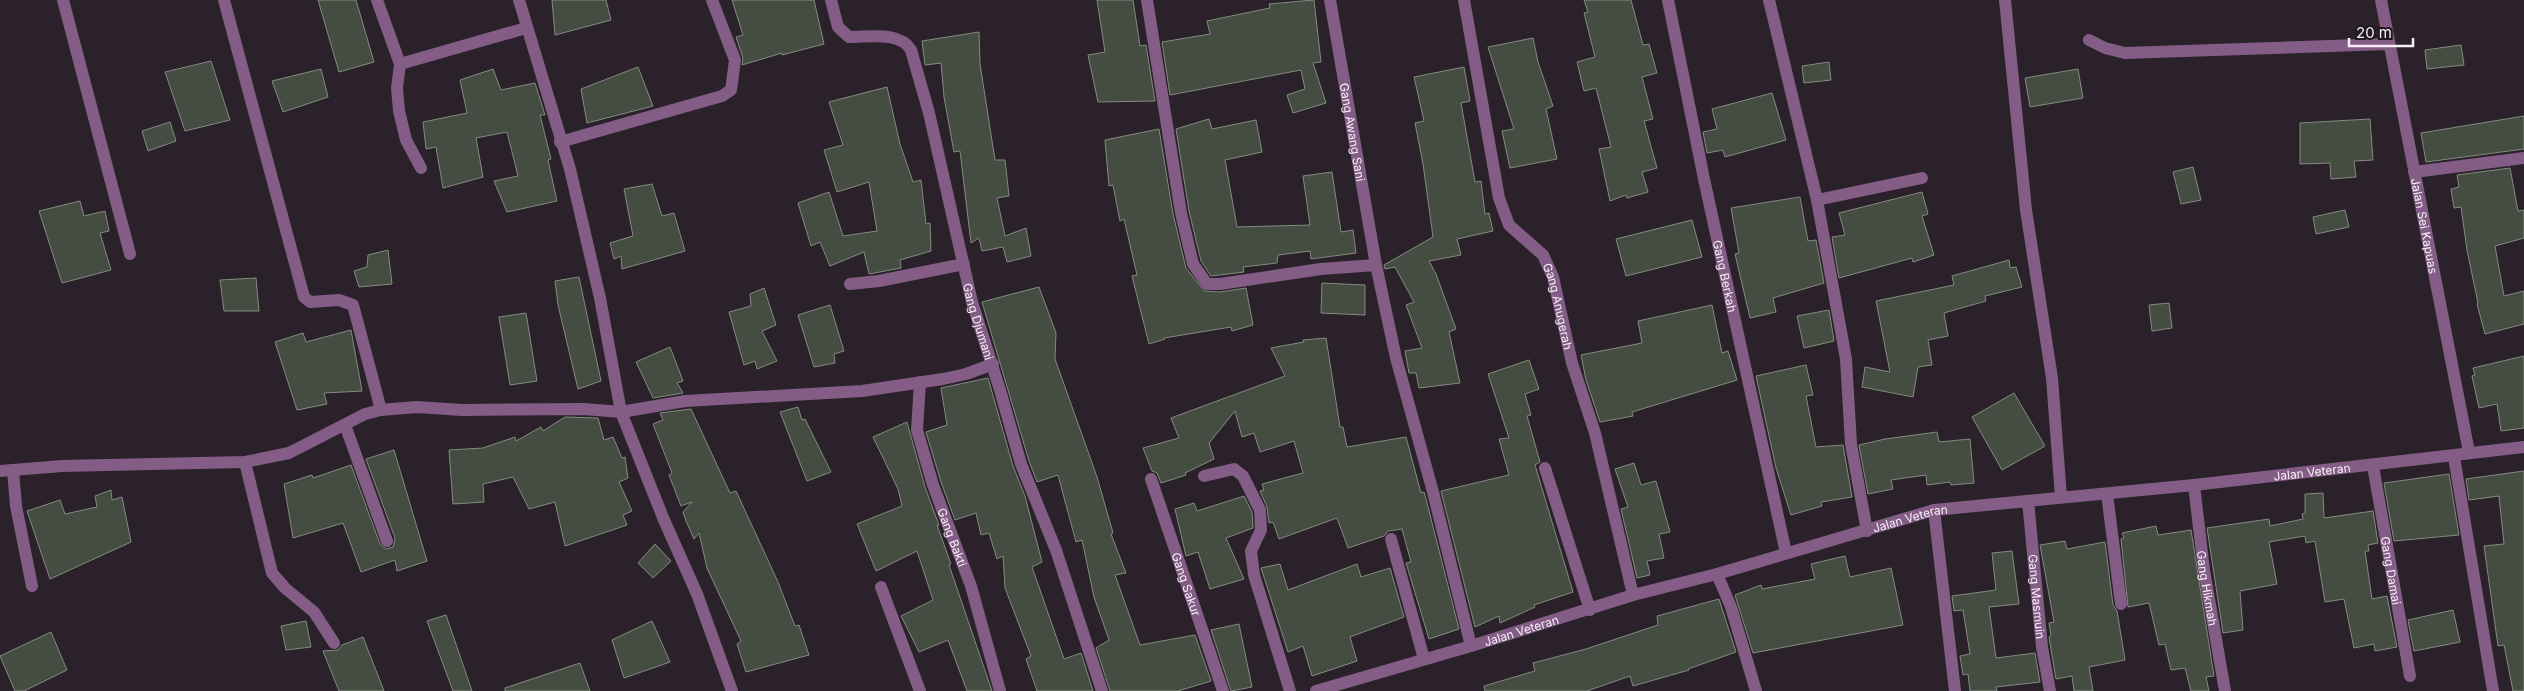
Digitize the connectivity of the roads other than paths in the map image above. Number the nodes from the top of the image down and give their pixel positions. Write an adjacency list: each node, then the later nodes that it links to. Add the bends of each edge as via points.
1 (63, 0): 24 (street)
2 (224, 0): 30 (street, via 304,297 310,302 340,300 353,305)
3 (377, 0): 17 (street)
4 (519, 0): 14 (street)
5 (712, 0): 18 (street, via 735,60 731,90 722,96)
6 (831, 0): 25 (street, Gang Djumani, via 838,27 849,37 897,38 906,42 911,50)
7 (1147, 0): 26 (street, via 1181,213 1199,275 1207,284 1220,284)
8 (1330, 0): 26 (street, Gang Awang Sani)
9 (1464, 0): 54 (street, Gang Anugerah, via 1499,198 1509,224 1543,255 1554,277 1572,363 1595,433)
10 (1668, 0): 50 (street, Gang Berkah)
11 (1769, 0): 23 (street)
12 (2004, 0): 44 (street, via 2026,210 2052,378)
13 (2381, 0): 16 (street, Jalan Sei Kapuas)
14 (526, 28): 17 (street); 18 (street)
15 (2089, 40): 16 (street, via 2125,53)
16 (2389, 44): 21 (street, Jalan Sei Kapuas)
17 (400, 64): 20 (street, via 399,111 406,140)
18 (560, 142): 31 (street, via 570,169 600,298)
19 (2524, 158): 21 (street)
20 (421, 168)
21 (2414, 172): 34 (street, Jalan Sei Kapuas)
22 (1922, 178): 23 (street)
23 (1817, 200): 47 (street, via 1846,359 1851,444)
24 (130, 254)
25 (964, 264): 27 (street); 28 (street, Gang Djumani, via 972,302)
26 (1376, 265): 58 (street, Gang Awang Sani, via 1396,358)
27 (850, 284)
28 (993, 364): 29 (street, via 966,374); 64 (street, Gang Djumani, via 1021,464 1056,550)
29 (920, 382): 31 (street, via 862,391 685,401); 63 (street, Gang Bakti, via 917,430 971,586)
30 (381, 410): 31 (street, via 418,407); 32 (street)
31 (621, 412): 61 (street, via 697,594)
32 (345, 425): 36 (street, via 289,453); 49 (street)
33 (2524, 447): 34 (street, Jalan Veteran)
34 (2469, 452): 35 (street, Jalan Veteran)
35 (2454, 457): 37 (street, Jalan Veteran); 72 (street)
36 (244, 462): 39 (street, via 62,466); 57 (street, via 272,573 314,612)
37 (2373, 466): 42 (street, Jalan Veteran); 60 (street, Gang Damai)
38 (1545, 468): 56 (street)
39 (6, 471): 52 (street)
40 (1204, 476): 66 (street, via 1234,469 1243,476 1260,510 1261,530 1251,550 1254,575)
41 (1151, 479): 65 (street, Gang Sakur)
42 (2194, 485): 43 (street, Jalan Veteran); 71 (street, Gang Hikmah, via 2204,570)
43 (2107, 494): 44 (street, Jalan Veteran); 55 (street)
44 (2062, 497): 45 (street, Jalan Veteran)
45 (2028, 501): 46 (street, Jalan Veteran); 70 (street, Gang Masmuin, via 2042,647)
46 (1934, 510): 47 (street, Jalan Veteran); 69 (street)
47 (1867, 531): 50 (street, Jalan Veteran)
48 (1391, 539): 59 (street)
49 (387, 541)
50 (1786, 553): 51 (street, Jalan Veteran)
51 (1717, 574): 54 (street, Jalan Veteran); 68 (street, via 1731,607)
52 (32, 586)
53 (881, 587): 62 (street)
54 (1632, 595): 56 (street, Jalan Veteran)
55 (2121, 604)
56 (1590, 610): 58 (street, Jalan Veteran)
57 (334, 643)
58 (1471, 646): 59 (street, Jalan Veteran)
59 (1424, 659): 67 (street, Jalan Veteran)
60 (2410, 676)
61 (732, 691)
62 (920, 691)
63 (1000, 691)
64 (1102, 691)
65 (1223, 691)
66 (1290, 691)
67 (1316, 691)
68 (1756, 691)
69 (1955, 691)
70 (2050, 691)
71 (2225, 691)
72 (2493, 691)

